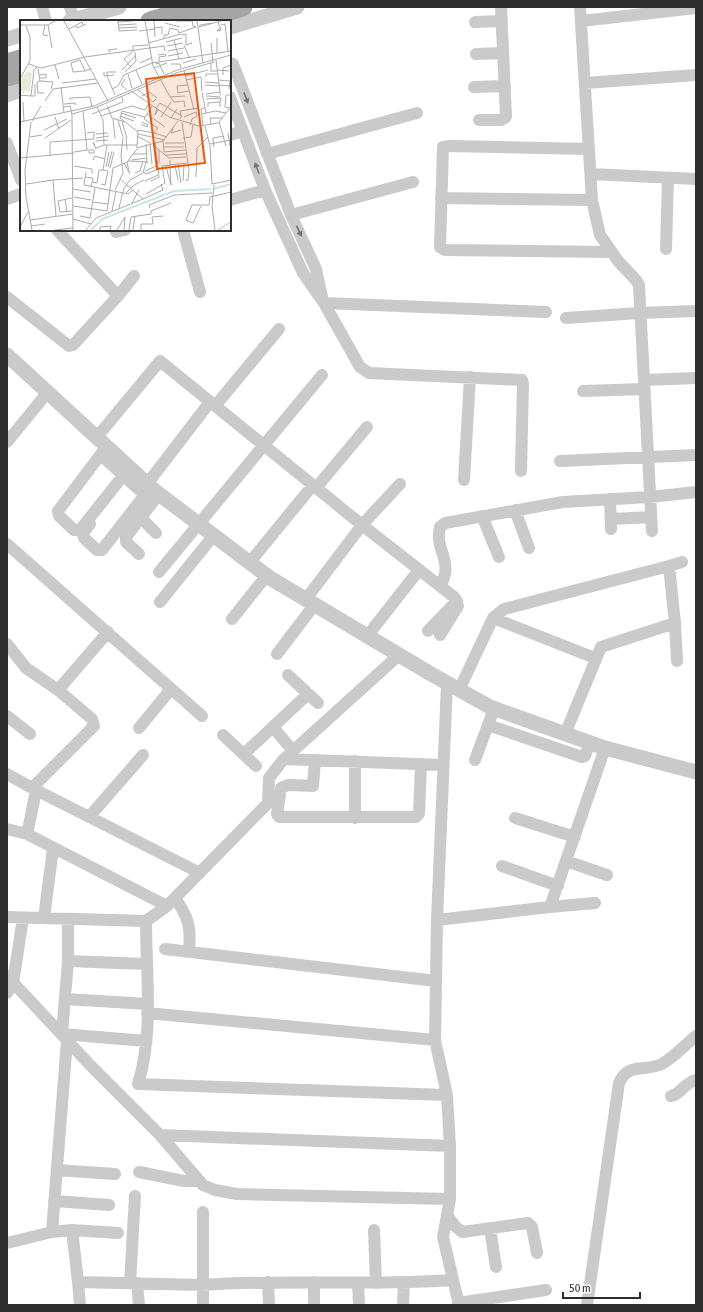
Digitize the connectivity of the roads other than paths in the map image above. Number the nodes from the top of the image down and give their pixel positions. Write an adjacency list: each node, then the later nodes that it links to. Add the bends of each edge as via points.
1 (42, 7): 12 (street)
2 (119, 7): 8 (street)
3 (243, 7): 10 (main road)
4 (297, 7): 17 (street)
5 (501, 7): 14 (street)
6 (580, 7): 15 (street)
7 (696, 8): 9 (street)
8 (101, 10): 11 (street)
9 (656, 10): 15 (street)
10 (202, 15): 13 (main road)
11 (71, 16)
12 (46, 20)
13 (159, 20)
14 (502, 21): 16 (street); 20 (street)
15 (581, 21): 28 (street)
16 (475, 22)
17 (231, 27)
18 (20, 35): 19 (street)
19 (7, 39)
20 (503, 53): 21 (street); 29 (street)
21 (476, 54)
22 (20, 59): 23 (main road)
23 (7, 63)
24 (231, 63): 40 (street, one-way to 40)
25 (20, 73): 27 (main road)
26 (696, 75): 28 (street)
27 (7, 77)
28 (585, 83): 39 (street)
29 (505, 86): 30 (street); 35 (street, via 506,117 501,120)
30 (474, 87)
31 (20, 90): 32 (street)
32 (7, 95)
33 (231, 100): 36 (street)
34 (417, 113): 40 (street)
35 (479, 120)
36 (243, 131): 37 (street); 46 (street, one-way to 36)
37 (231, 135)
38 (7, 143): 42 (street)
39 (589, 148): 41 (street); 48 (street, via 445,146 441,151)
40 (267, 154): 52 (street)
41 (591, 174): 43 (street); 51 (street)
42 (20, 177)
43 (668, 178): 44 (street); 55 (street)
44 (696, 180)
45 (413, 182): 52 (street)
46 (265, 190): 50 (street); 61 (street, via 303,273)
47 (20, 194): 49 (street)
48 (441, 198): 51 (street); 56 (street, via 442,250)
49 (7, 199)
50 (231, 200)
51 (592, 200): 56 (street, via 600,235)
52 (291, 215): 61 (street, one-way to 61, via 316,269)
53 (58, 231): 59 (street)
54 (183, 231): 58 (street)
55 (666, 249)
56 (612, 252): 64 (street, via 638,283)
57 (134, 276): 59 (street)
58 (200, 292)
59 (118, 296): 60 (street, via 73,345 69,346)
60 (7, 297)
61 (324, 303): 63 (street); 69 (street, via 360,367 369,373)
62 (696, 311): 64 (street)
63 (546, 312)
64 (639, 313): 65 (street); 71 (street)
65 (566, 318)
66 (279, 329): 74 (street)
67 (7, 355): 73 (street)
68 (322, 375): 77 (street)
69 (470, 377): 82 (street, via 523,381); 84 (street)
70 (696, 378): 71 (street)
71 (644, 385): 72 (street); 80 (street)
72 (583, 391)
73 (48, 392): 76 (street); 78 (street)
74 (212, 404): 77 (street); 78 (street, via 160,361); 87 (street)
75 (367, 427): 86 (street)
76 (7, 442)
77 (263, 445): 86 (street); 95 (street)
78 (102, 446): 83 (street); 83 (street, via 58,511 59,516 74,530 80,530)
79 (696, 455): 80 (street)
80 (647, 458): 81 (street); 89 (street)
81 (560, 461)
82 (521, 471)
83 (127, 472): 87 (street); 87 (street, via 83,533 84,538 98,550 102,550)
84 (464, 480)
85 (400, 484): 96 (street)
86 (315, 487): 96 (street); 104 (street)
87 (151, 490): 94 (street); 95 (street)
88 (696, 492): 89 (street)
89 (650, 497): 90 (street); 93 (street)
90 (610, 499): 91 (street, via 563,502); 93 (street, via 611,524)
91 (515, 510): 92 (street); 101 (street)
92 (482, 516): 103 (street); 110 (street, via 445,523 440,527 438,537 447,568)
93 (651, 517): 97 (street)
94 (141, 518): 98 (street); 102 (street, via 126,539)
95 (199, 524): 99 (street); 108 (street)
96 (362, 526): 107 (street); 113 (street)
97 (652, 531)
98 (156, 534)
99 (214, 535): 104 (street); 112 (street)
100 (7, 544): 118 (street)
101 (529, 548)
102 (139, 554)
103 (499, 557)
104 (250, 562): 109 (street)
105 (682, 562): 106 (street)
106 (669, 566): 114 (street, via 504,609); 116 (street)
107 (419, 570): 110 (street); 119 (street)
108 (158, 572)
109 (267, 575): 113 (street); 115 (street)
110 (440, 586): 111 (street)
111 (456, 601): 117 (street); 120 (street, via 457,610)
112 (160, 602)
113 (310, 602): 119 (street); 122 (street)
114 (493, 618): 124 (street); 127 (street)
115 (232, 619)
116 (676, 623): 124 (street, via 601,647); 125 (street)
117 (428, 631)
118 (108, 632): 128 (street); 129 (street)
119 (368, 635): 123 (street)
120 (440, 635)
121 (7, 644): 129 (street, via 26,668)
122 (277, 654)
123 (399, 655): 127 (street); 145 (street)
124 (595, 658): 140 (street)
125 (677, 661)
126 (288, 675): 130 (street)
127 (453, 687): 132 (street); 150 (street)
128 (171, 689): 134 (street); 137 (street)
129 (58, 690): 154 (street, via 92,719 94,726)
130 (308, 694): 131 (street); 136 (street)
131 (318, 703)
132 (494, 709): 135 (street); 140 (street)
133 (7, 716): 138 (street)
134 (202, 716)
135 (488, 725): 141 (street, via 582,757 585,756); 147 (street)
136 (273, 727): 143 (street); 145 (street)
137 (139, 728)
138 (30, 734)
139 (223, 734): 143 (street)
140 (565, 734): 141 (street)
141 (590, 742): 142 (street)
142 (605, 748): 152 (street); 160 (street)
143 (244, 754): 151 (street)
144 (143, 755): 155 (street)
145 (289, 755): 146 (street); 164 (street, via 269,778 268,802)
146 (315, 760): 148 (street); 156 (street, via 313,786 281,788 277,814 279,817)
147 (475, 760)
148 (355, 761): 149 (street); 156 (street)
149 (421, 764): 150 (street); 156 (street, via 419,814 416,817)
150 (443, 765): 174 (street)
151 (256, 766)
152 (696, 772)
153 (7, 774): 154 (street)
154 (34, 790): 155 (street); 159 (street)
155 (89, 817): 164 (street)
156 (354, 818)
157 (515, 818): 160 (street)
158 (7, 829): 159 (street)
159 (27, 834): 161 (street)
160 (575, 837): 162 (street)
161 (53, 848): 167 (street); 172 (street)
162 (566, 861): 165 (street); 166 (street)
163 (502, 866): 166 (street)
164 (200, 873): 167 (street)
165 (607, 875)
166 (558, 886): 169 (street)
167 (171, 902): 175 (street); 177 (street, via 184,912 189,924)
168 (594, 903): 169 (street)
169 (550, 907): 174 (street)
170 (7, 918): 171 (street)
171 (23, 918): 172 (street); 180 (street)
172 (44, 918): 173 (street)
173 (68, 918): 175 (street); 178 (street)
174 (437, 920): 181 (street)
175 (146, 922): 179 (street)
176 (166, 949): 177 (street)
177 (189, 951): 181 (street)
178 (68, 961): 179 (street); 183 (street)
179 (146, 964): 184 (street)
180 (10, 979): 182 (street); 186 (street)
181 (436, 981): 187 (street)
182 (7, 993)
183 (65, 999): 184 (street); 186 (street)
184 (148, 1008): 187 (street); 188 (street)
185 (696, 1036): 232 (street, via 660,1065 634,1069 625,1073 619,1083)
186 (64, 1037): 188 (street); 193 (street); 196 (street)
187 (435, 1040): 191 (street)
188 (146, 1042): 190 (street)
189 (696, 1080): 192 (street, via 684,1084 679,1093)
190 (138, 1084): 191 (street); 193 (street)
191 (447, 1094): 195 (street)
192 (671, 1096)
193 (132, 1107): 194 (street)
194 (160, 1135): 195 (street); 199 (street)
195 (450, 1146): 201 (street)
196 (57, 1170): 198 (street); 202 (street)
197 (139, 1172): 199 (street, via 184,1181)
198 (115, 1174)
199 (200, 1181): 201 (street, via 215,1190 237,1194)
200 (135, 1196): 218 (street)
201 (450, 1199): 205 (street)
202 (54, 1201): 203 (street); 209 (street)
203 (109, 1205)
204 (203, 1212): 222 (street)
205 (447, 1215): 206 (street, via 462,1232); 214 (street, via 443,1237)
206 (490, 1229): 212 (street, via 528,1223 532,1227); 213 (street)
207 (72, 1230): 209 (street); 210 (street); 215 (street)
208 (374, 1230): 220 (street)
209 (52, 1232): 211 (street)
210 (118, 1233)
211 (7, 1243)
212 (537, 1252)
213 (496, 1266)
214 (453, 1280): 221 (street); 224 (street)
215 (78, 1282): 218 (street); 225 (street)
216 (268, 1282): 217 (street); 222 (street); 228 (street)
217 (314, 1282): 219 (street); 229 (street)
218 (134, 1283): 222 (street); 226 (street)
219 (358, 1283): 220 (street); 230 (street)
220 (376, 1283): 221 (street)
221 (404, 1284): 231 (street)
222 (202, 1285): 227 (street)
223 (546, 1290): 224 (street)
224 (459, 1304)
225 (80, 1305)
226 (139, 1305)
227 (203, 1305)
228 (269, 1305)
229 (314, 1305)
230 (359, 1305)
231 (403, 1305)
232 (587, 1305)

